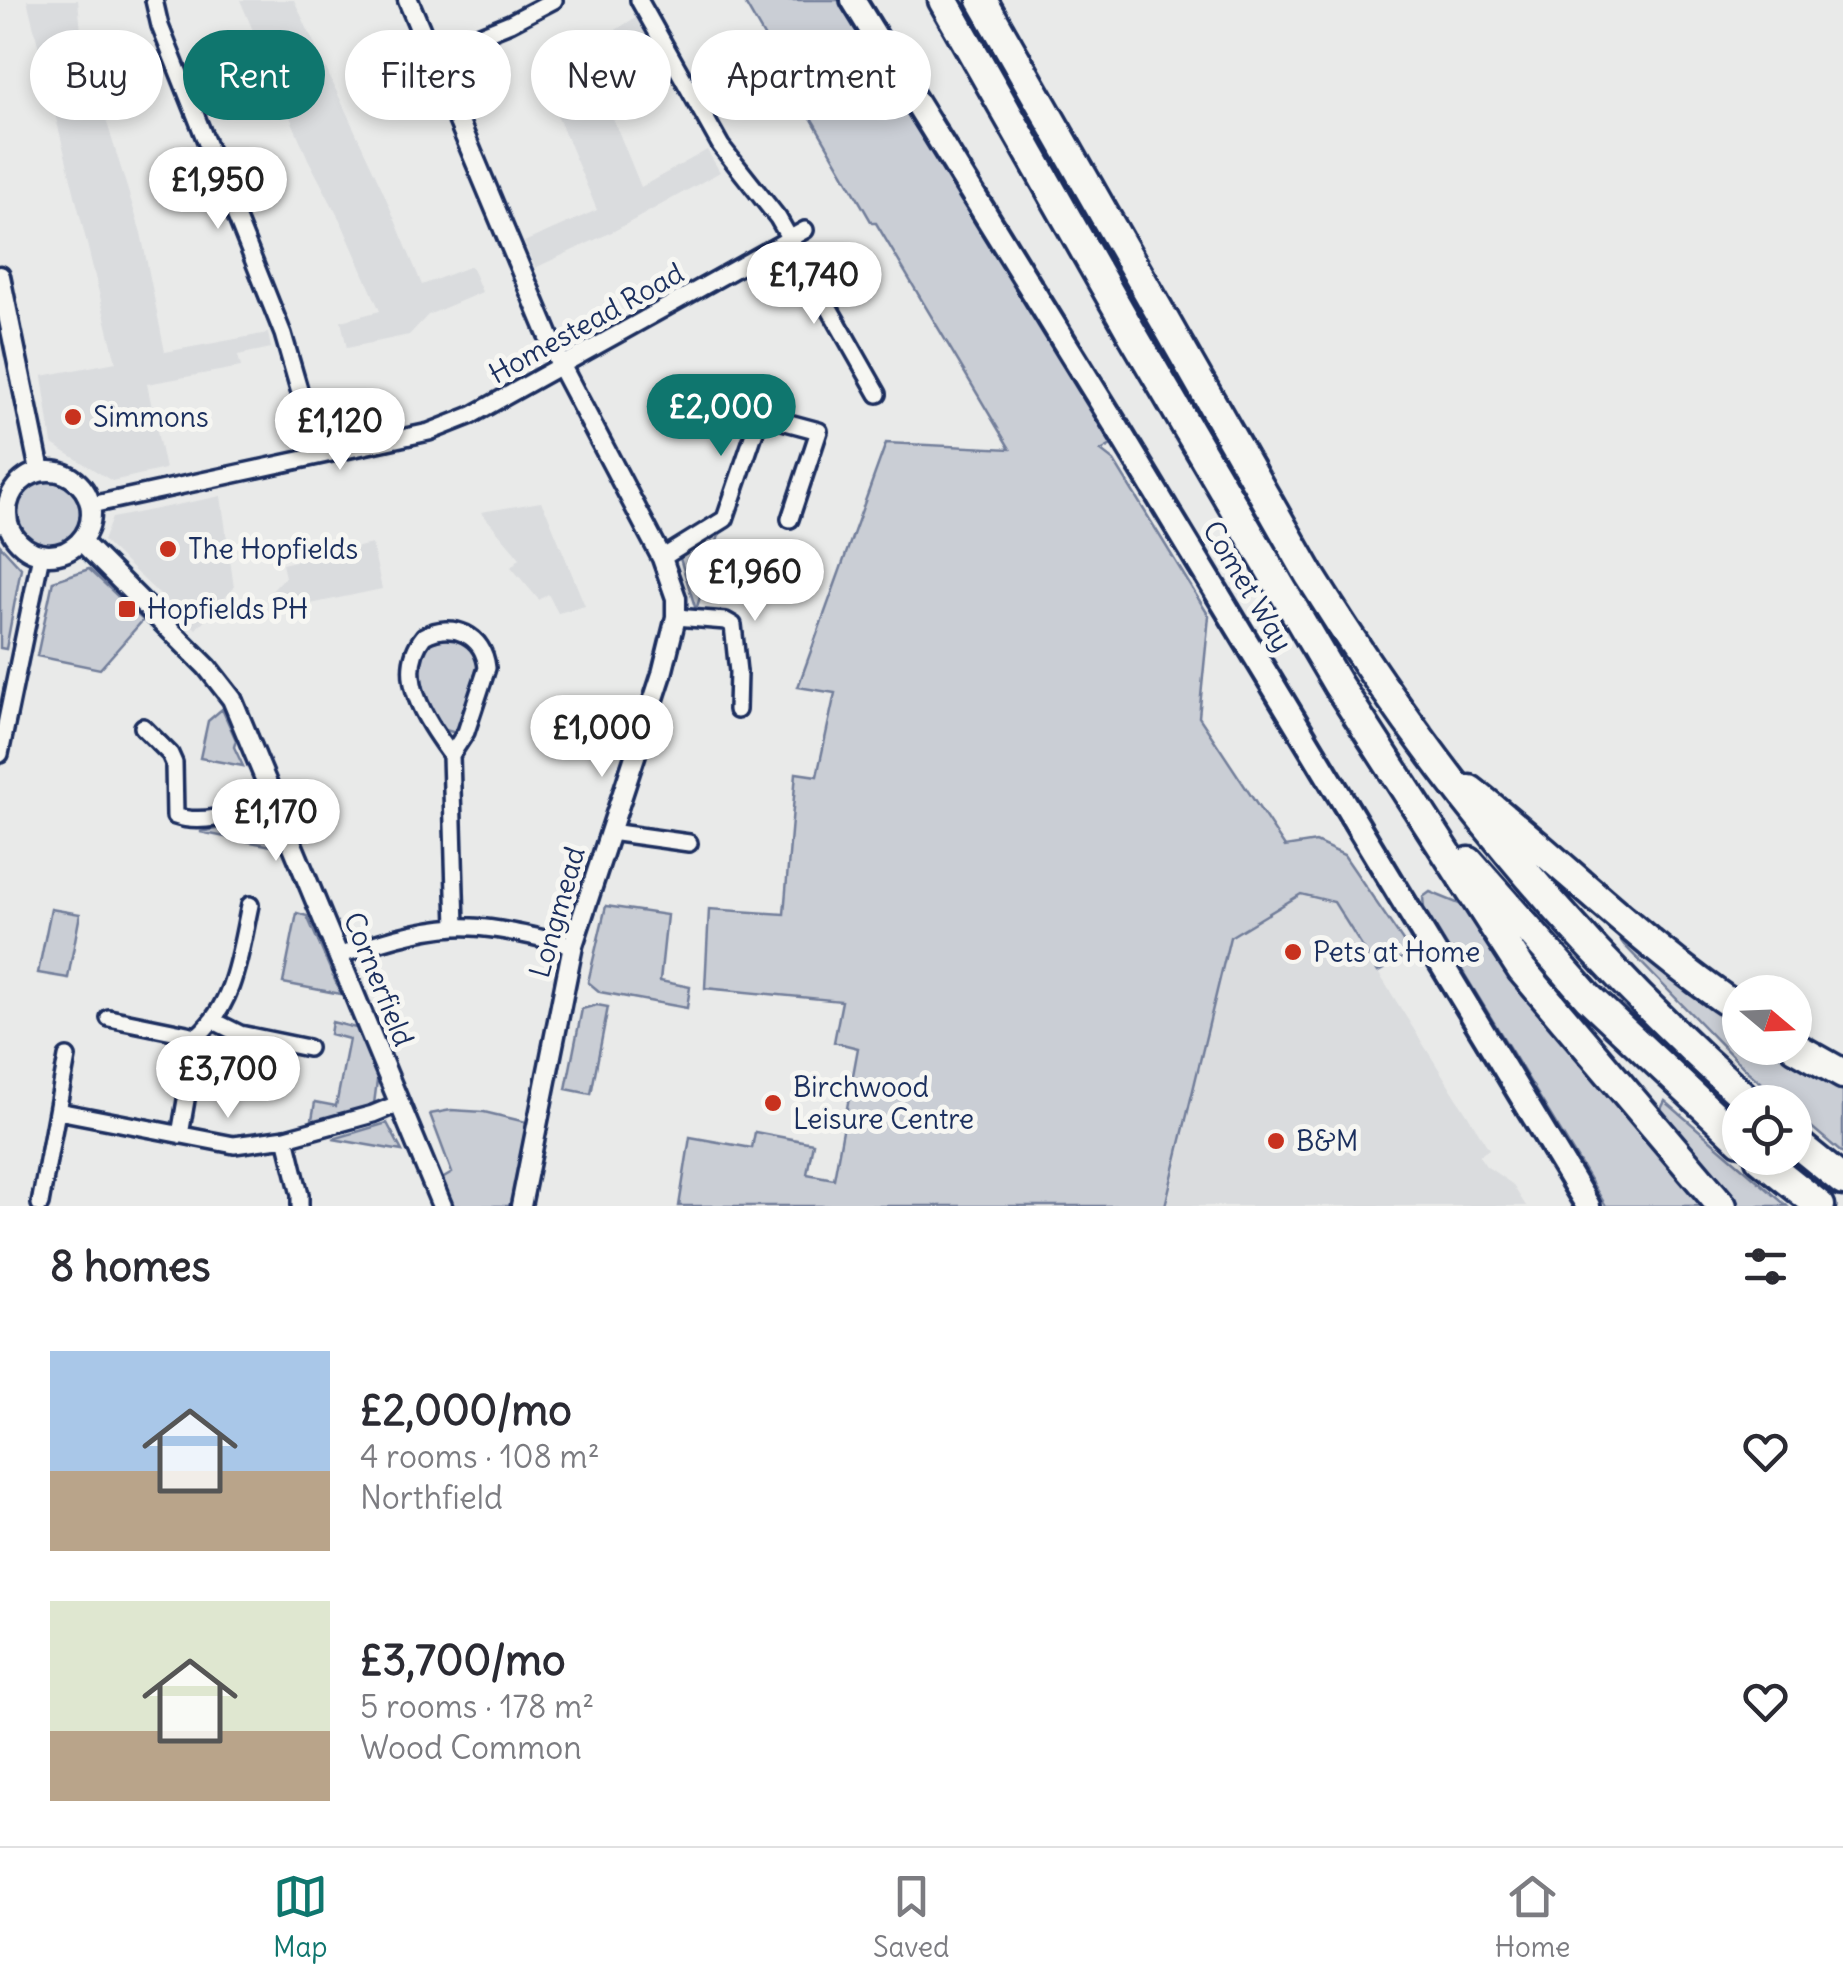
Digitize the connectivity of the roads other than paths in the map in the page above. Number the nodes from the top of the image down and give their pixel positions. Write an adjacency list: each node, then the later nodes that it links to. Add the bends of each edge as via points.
1 (154, 0): 16 (street, via 283,334)
2 (408, 0): 8 (street, Longmead)
3 (554, 0): 9 (street)
4 (639, 0): 12 (street, via 721,146)
5 (853, 0): 59 (main road, Comet Way)
6 (943, 0): 25 (highway)
7 (982, 0): 30 (highway, via 1300,560)
8 (420, 30)
9 (493, 30)
10 (458, 120): 14 (street, Longmead)
11 (805, 230): 12 (street, Homestead Road)
12 (789, 238): 14 (street, Homestead Road); 15 (street)
13 (0, 276): 17 (street)
14 (562, 368): 16 (street, Homestead Road, via 429,432); 23 (street, Longmead)
15 (878, 394)
16 (318, 455): 18 (street, Homestead Road)
17 (40, 471): 18 (street, via 78,482); 20 (street, via 17,485)
18 (91, 506): 21 (street)
19 (790, 519): 23 (street, via 819,432 758,419 725,519)
20 (4, 524): 22 (street, via 20,544)
21 (81, 541): 22 (street); 31 (street, Cornerfield, via 221,682)
22 (42, 555): 28 (street)
23 (662, 558): 24 (street, Longmead)
24 (676, 617): 26 (street, via 733,626); 32 (street, Longmead)
25 (1338, 685): 49 (highway, via 1526,930); 60 (highway, via 1522,970)
26 (736, 710)
27 (144, 728): 31 (street, via 174,763 174,816 213,818)
28 (0, 754)
29 (451, 756): 29 (street, via 409,672 424,636 456,629 475,639 487,668); 35 (street)
30 (1434, 761): 38 (highway); 46 (highway, via 1610,969)
31 (276, 802): 37 (street, Cornerfield)
32 (610, 832): 33 (street); 36 (street, Longmead)
33 (689, 844)
34 (250, 905): 40 (street, via 234,982)
35 (456, 927): 36 (street); 37 (street)
36 (573, 945): 58 (street, Longmead)
37 (340, 955): 47 (street, Cornerfield)
38 (1722, 996)
39 (109, 1018): 41 (street)
40 (214, 1022): 41 (street); 42 (street)
41 (197, 1036): 50 (street)
42 (308, 1048)
43 (1812, 1056): 45 (highway)
44 (67, 1057): 48 (street)
45 (1843, 1074)
46 (1732, 1085)
47 (400, 1102): 51 (street); 57 (street, Cornerfield)
48 (58, 1112): 50 (street); 55 (street)
49 (1722, 1124)
50 (180, 1135): 51 (street, via 234,1145)
51 (286, 1138): 56 (street)
52 (1812, 1156): 54 (highway)
53 (1781, 1175): 61 (highway)
54 (1843, 1181)
55 (40, 1204)
56 (300, 1206)
57 (442, 1206)
58 (522, 1206)
59 (1588, 1206)
60 (1722, 1206)
61 (1820, 1206)

